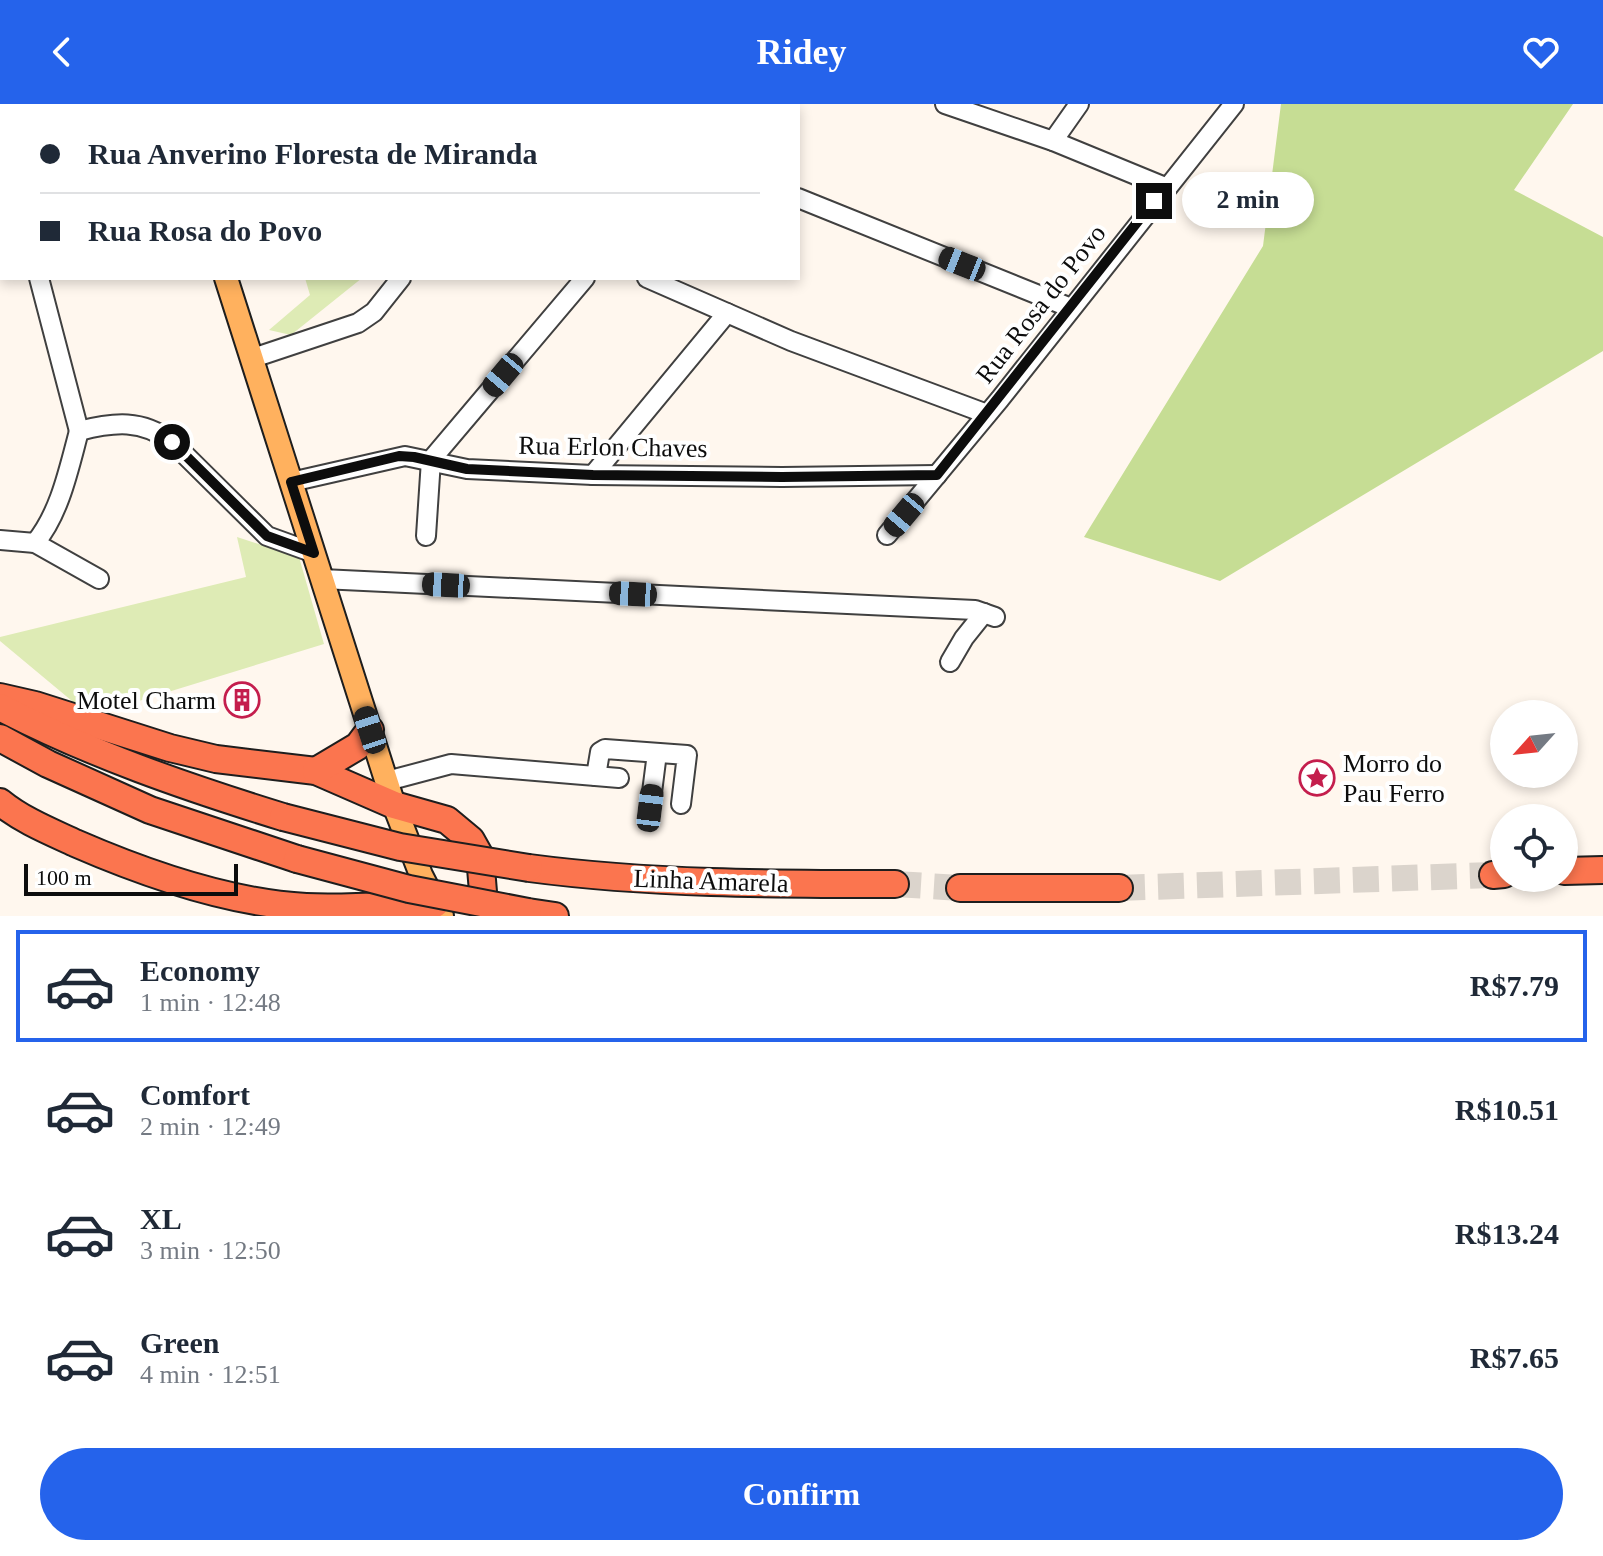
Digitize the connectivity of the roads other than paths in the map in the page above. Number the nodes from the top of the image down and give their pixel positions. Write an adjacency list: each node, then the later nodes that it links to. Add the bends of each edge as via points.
1 (945, 104): 4 (street)
2 (1079, 104): 4 (street)
3 (1234, 104): 5 (street, Rua Rosa do Povo)
4 (1053, 141): 5 (street)
5 (1165, 187): 12 (street, Rua Rosa do Povo)
6 (800, 199): 12 (street)
7 (40, 280): 16 (street)
8 (227, 280): 14 (main road)
9 (399, 280): 14 (street, via 366,319)
10 (583, 280): 17 (street)
11 (652, 280): 13 (street)
12 (1071, 308): 15 (street, Rua Rosa do Povo)
13 (727, 313): 15 (street); 18 (street)
14 (253, 358): 20 (main road)
15 (987, 414): 19 (street, Rua Rosa do Povo)
16 (79, 431): 24 (street, via 56,506); 25 (street, via 124,423 159,432 267,536)
17 (431, 460): 18 (street, Rua Erlon Chaves, via 467,469); 20 (street, Rua Erlon Chaves, via 399,456); 22 (street)
18 (593, 475): 19 (street, Rua Erlon Chaves)
19 (937, 475): 21 (street, Rua Rosa do Povo)
20 (291, 482): 25 (main road)
21 (887, 535)
22 (426, 536)
23 (0, 540): 24 (street)
24 (35, 543): 26 (street)
25 (314, 553): 27 (main road)
26 (99, 579)
27 (322, 579): 28 (street, via 975,610 989,615 964,638); 31 (main road)
28 (950, 662)
29 (0, 697): 34 (highway, via 216,759)
30 (0, 707): 43 (highway, Linha Amarela, bridge, via 200,791 400,847 613,878)
31 (370, 730): 34 (highway, via 349,753); 37 (main road)
32 (0, 738): 48 (highway, bridge, via 150,810 297,859 409,889)
33 (657, 753): 35 (street, via 601,750); 39 (street, via 687,755); 40 (street)
34 (316, 771): 37 (highway)
35 (596, 776): 36 (street); 37 (street, via 451,764)
36 (619, 778)
37 (390, 793): 46 (main road); 47 (highway, via 447,820 471,840 480,856)
38 (0, 802): 46 (highway, via 41,828 174,881 305,907)
39 (681, 804)
40 (650, 808)
41 (1603, 870): 42 (highway)
42 (1578, 871)
43 (895, 884)
44 (960, 888): 45 (highway)
45 (1119, 888)
46 (438, 912)
47 (485, 916)
48 (555, 916)

